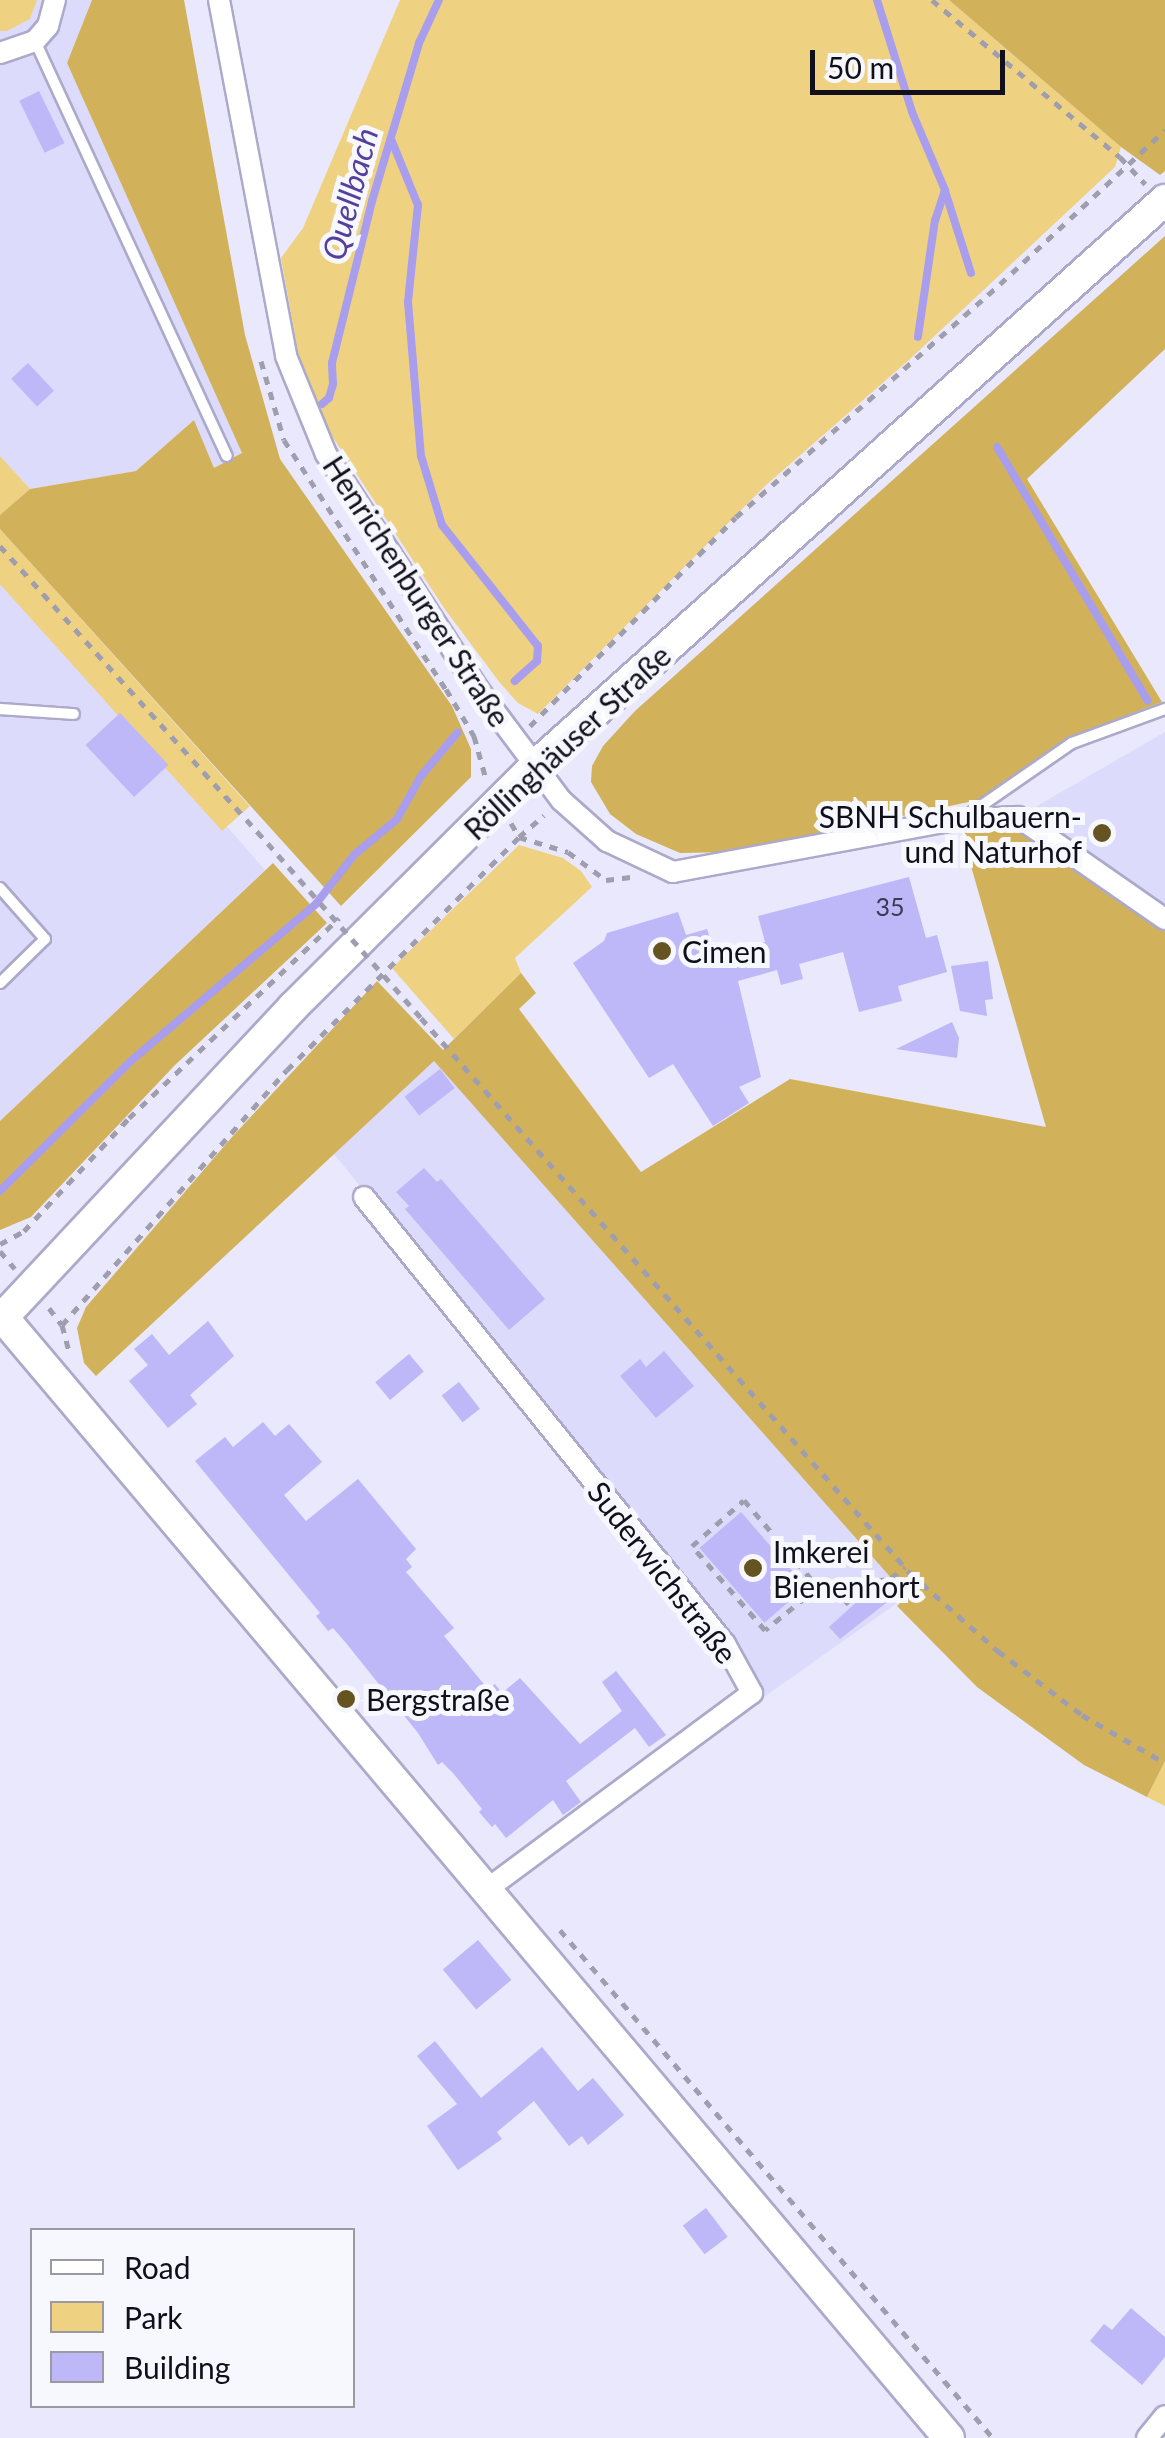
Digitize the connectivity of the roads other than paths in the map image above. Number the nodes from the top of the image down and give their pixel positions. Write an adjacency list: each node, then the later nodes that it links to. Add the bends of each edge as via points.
1 (55, 0): 3 (street, via 48,26)
2 (219, 0): 10 (street, Henrichenburger Straße, via 286,356 326,454)
3 (35, 41): 4 (street); 6 (lane)
4 (0, 53)
5 (1164, 202): 10 (main road, Röllinghäuser Straße)
6 (227, 456)
7 (0, 709): 9 (lane)
8 (1165, 709): 11 (lane, via 1072,743)
9 (74, 714)
10 (535, 766): 11 (street, Henrichenburger Straße, via 607,841 673,872); 16 (main road, Röllinghäuser Straße, via 293,1007)
11 (958, 821): 13 (street, via 1018,817)
12 (0, 888): 14 (lane, via 45,940)
13 (1165, 920)
14 (0, 983)
15 (364, 1197): 17 (street, Suderwichstraße, via 725,1644 752,1693)
16 (1, 1315): 17 (main road)
17 (488, 1888): 19 (main road)
18 (1165, 2416): 20 (street)
19 (949, 2438)
20 (1147, 2438)

